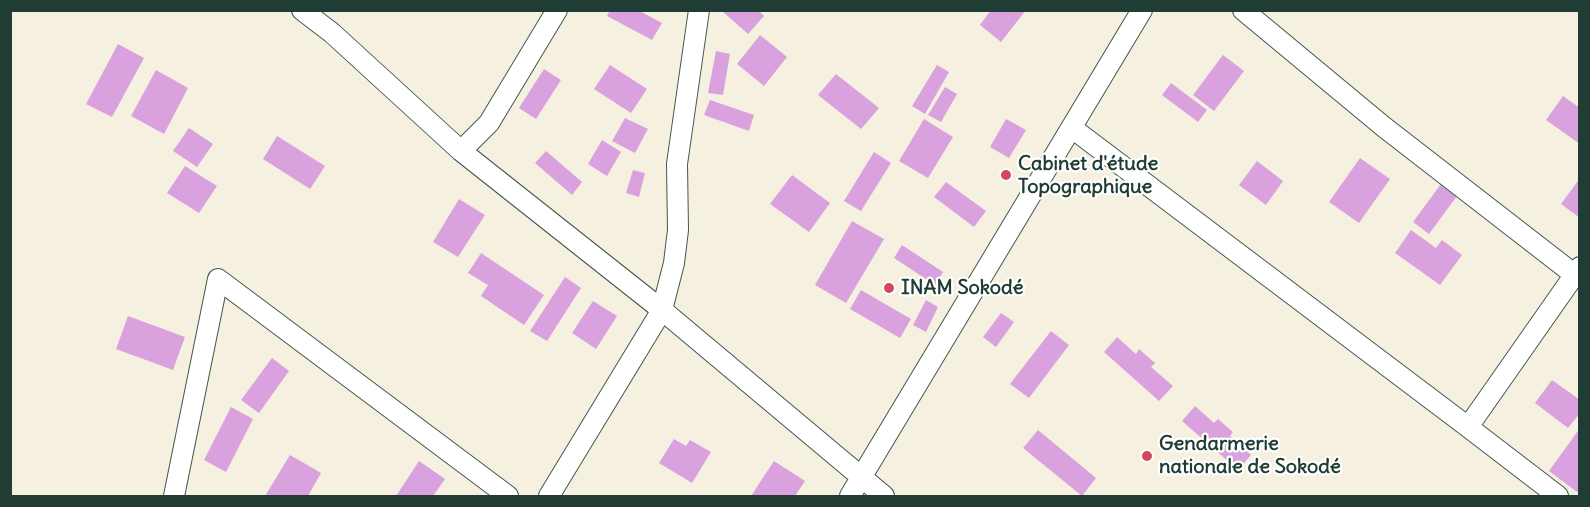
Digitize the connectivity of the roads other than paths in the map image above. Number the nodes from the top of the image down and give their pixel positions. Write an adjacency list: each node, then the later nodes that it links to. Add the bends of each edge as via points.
1 (302, 10): 7 (street)
2 (324, 10): 7 (street)
3 (557, 10): 9 (street, via 489,123)
4 (699, 10): 11 (street, via 677,164 678,230)
5 (1142, 10): 8 (street)
6 (1243, 10): 10 (street, via 1384,127)
7 (332, 33): 9 (street)
8 (1072, 128): 12 (street); 13 (street)
9 (460, 151): 11 (street)
10 (1577, 271): 12 (street)
11 (662, 310): 13 (street); 16 (street)
12 (1468, 427): 19 (street)
13 (862, 479): 17 (street); 18 (street)
14 (174, 496): 15 (street, via 218,279)
15 (508, 496)
16 (549, 496)
17 (850, 496)
18 (884, 496)
19 (1558, 496)

